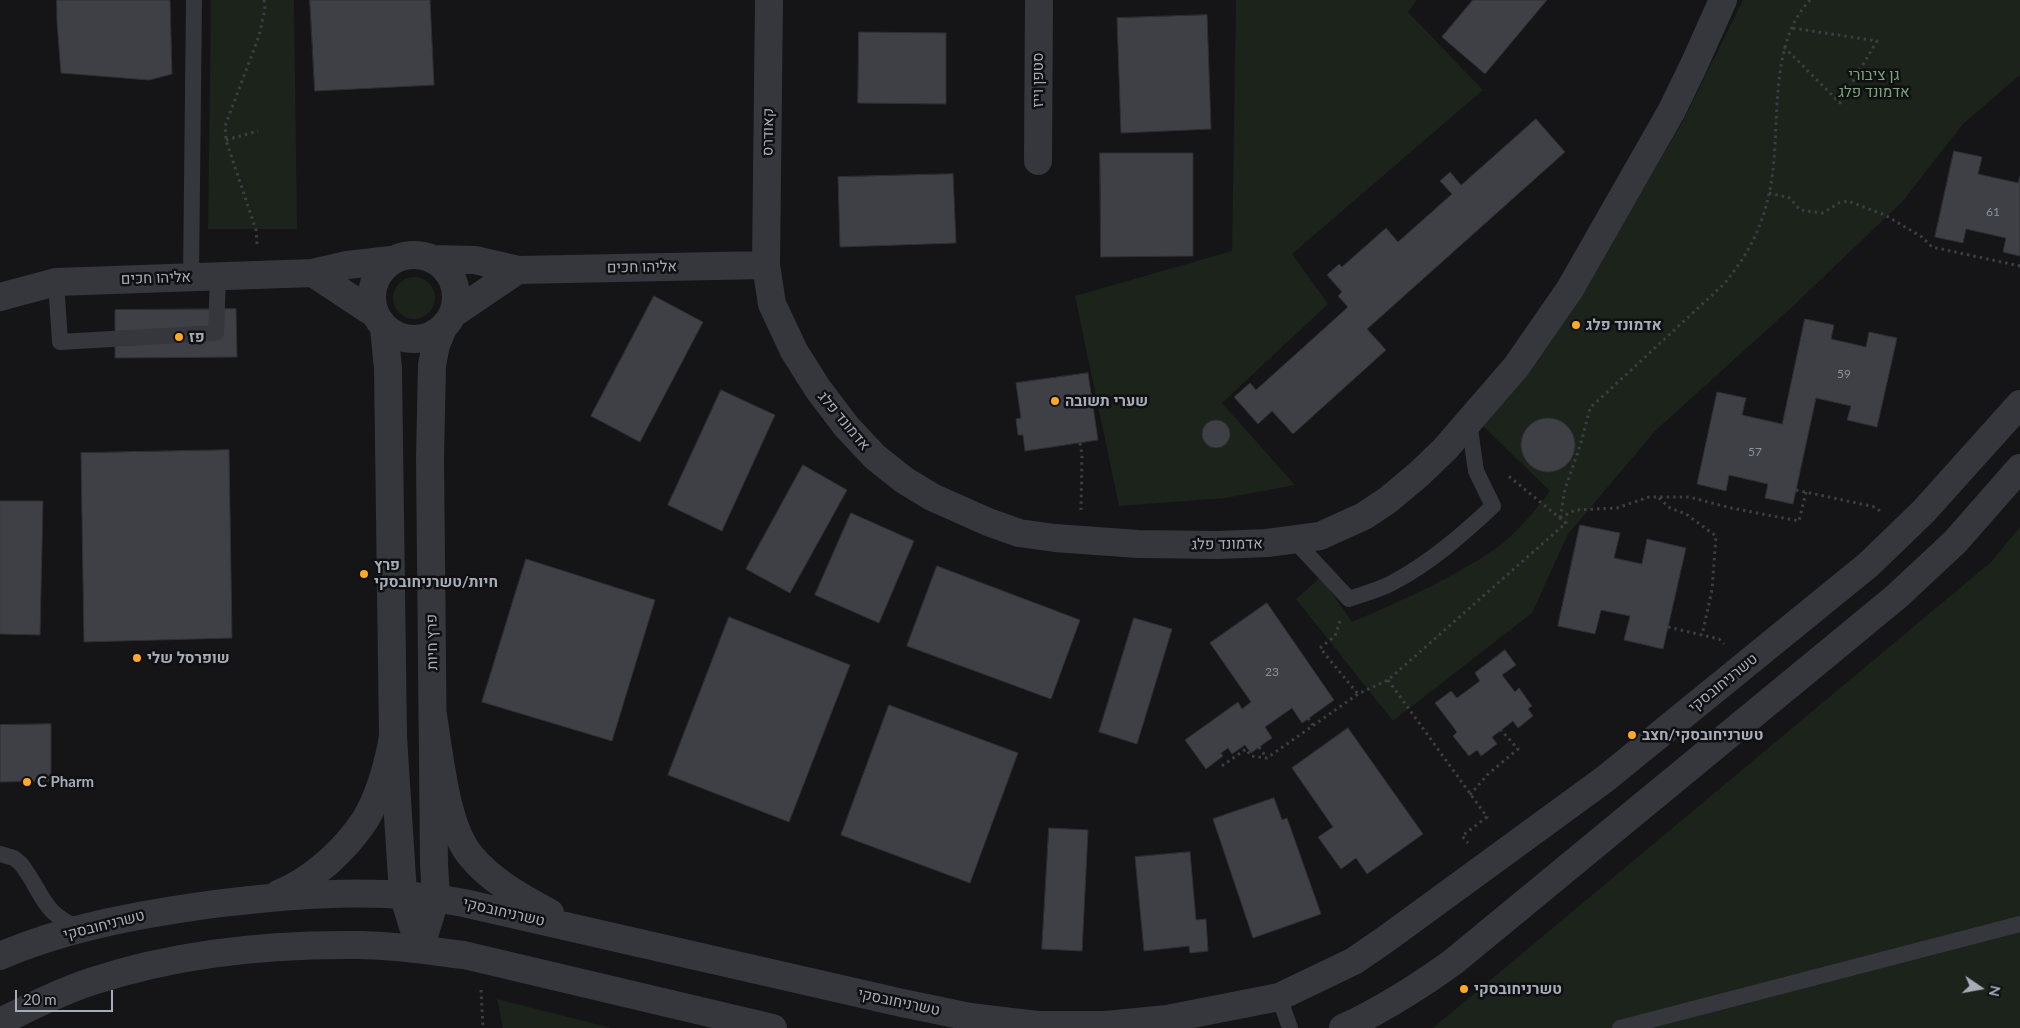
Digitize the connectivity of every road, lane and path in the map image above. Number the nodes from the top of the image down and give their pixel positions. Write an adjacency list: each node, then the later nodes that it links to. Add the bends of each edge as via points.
1 (194, 0): 21 (lane)
2 (264, 0): 10 (path, via 259,36 225,121)
3 (769, 0): 15 (street, קאודרס)
4 (1039, 0): 11 (street, סטפן וייז)
5 (1723, 0): 27 (street, אדמונד פלג, via 1671,112 1570,289 1516,367)
6 (1810, 0): 7 (path)
7 (1792, 28): 8 (path); 8 (path, via 1877,41 1840,103)
8 (1784, 47): 12 (path)
9 (258, 131): 10 (path)
10 (226, 140): 19 (path, via 256,230)
11 (1038, 161)
12 (1769, 193): 16 (path, via 1790,198 1800,210 1823,213 1848,201 1885,215 1922,236 1932,247); 36 (path, via 1755,240 1741,264 1724,284 1590,408 1565,489)
13 (435, 259): 14 (street, via 405,255); 17 (street, אליהו חכים, via 475,260); 25 (street, via 453,280 456,296)
14 (392, 260): 18 (street, אליהו חכים, via 346,265); 24 (street, via 373,283 372,300)
15 (766, 265): 17 (street, אליהו חכים); 38 (street, אדמונד פלג, via 772,304 794,351 818,390 875,457 932,498 988,522 1019,533)
16 (2020, 266)
17 (518, 270): 25 (street)
18 (313, 273): 19 (street, אליהו חכים); 24 (street)
19 (258, 275): 20 (street, אליהו חכים)
20 (218, 276): 21 (street, אליהו חכים); 22 (lane, via 216,333 60,342)
21 (191, 277): 22 (street, אליהו חכים)
22 (56, 282): 23 (street, אליהו חכים)
23 (0, 297)
24 (379, 321): 25 (street, via 399,337 415,340 429,337); 32 (street, via 388,368)
25 (448, 321): 29 (street, פרץ חיות, via 436,346 432,365)
26 (2020, 404): 37 (street, טשרניחובסקי)
27 (1469, 422): 39 (street, אדמונד פלג, via 1419,474 1388,500 1364,516 1320,536); 39 (lane, via 1476,471 1493,506 1430,560 1391,584 1349,599)
28 (1080, 443): 38 (path)
29 (430, 458): 32 (street, via 417,474); 46 (street, פרץ חיות)
30 (2020, 468): 71 (street, via 1955,542 1896,597 1453,962 1382,1010)
31 (1506, 474): 36 (path)
32 (388, 482): 50 (street)
33 (1796, 490): 34 (path)
34 (1806, 492): 35 (path, via 1799,521 1689,497); 37 (path, via 1875,507)
35 (1659, 497): 36 (path, via 1649,497 1617,508 1575,510); 41 (path, via 1670,508 1686,514 1716,536 1712,590)
36 (1560, 518): 44 (path, via 1566,523)
37 (1902, 532): 65 (street, טשרניחובסקי, via 1868,565 1605,779 1370,950 1329,974)
38 (1080, 540): 39 (street, אדמונד פלג, via 1218,545)
39 (1294, 540)
40 (1668, 627): 41 (path)
41 (1702, 635): 43 (path)
42 (1335, 636): 45 (path, via 1320,648)
43 (1713, 637)
44 (1388, 680): 45 (path); 54 (path)
45 (1358, 694): 48 (path)
46 (433, 716): 58 (street, פרץ חיות); 62 (street, via 448,800 469,854 498,882)
47 (1308, 718): 48 (path)
48 (1314, 726): 52 (path)
49 (1501, 730): 54 (path, via 1518,749)
50 (393, 737): 57 (street); 59 (street, via 380,788 355,832 310,876)
51 (1259, 747): 52 (path)
52 (1267, 758): 53 (path, via 1251,756 1246,749)
53 (1222, 766)
54 (1470, 794): 55 (path, via 1487,817 1462,836)
55 (1465, 840)
56 (0, 854): 61 (lane, via 21,864 54,915)
57 (403, 894): 58 (street, טשרניחובסקי); 59 (street, טשרניחובסקי); 63 (street)
58 (436, 897): 62 (street, טשרניחובסקי); 63 (street, פרץ חיות)
59 (268, 898): 61 (street, טשרניחובסקי, via 139,915)
60 (2020, 924): 72 (lane)
61 (81, 929): 64 (street, טשרניחובסקי)
62 (580, 929): 65 (street, טשרניחובסקי, via 892,1001 1002,1022 1106,1025 1167,1019)
63 (420, 949): 67 (street, via 350,945 206,955 92,981); 69 (street, via 464,955)
64 (0, 956)
65 (1279, 997): 70 (lane)
66 (482, 1006): 68 (path)
67 (0, 1022)
68 (483, 1028)
69 (773, 1028)
70 (1290, 1028)
71 (1343, 1028)
72 (1620, 1028)

